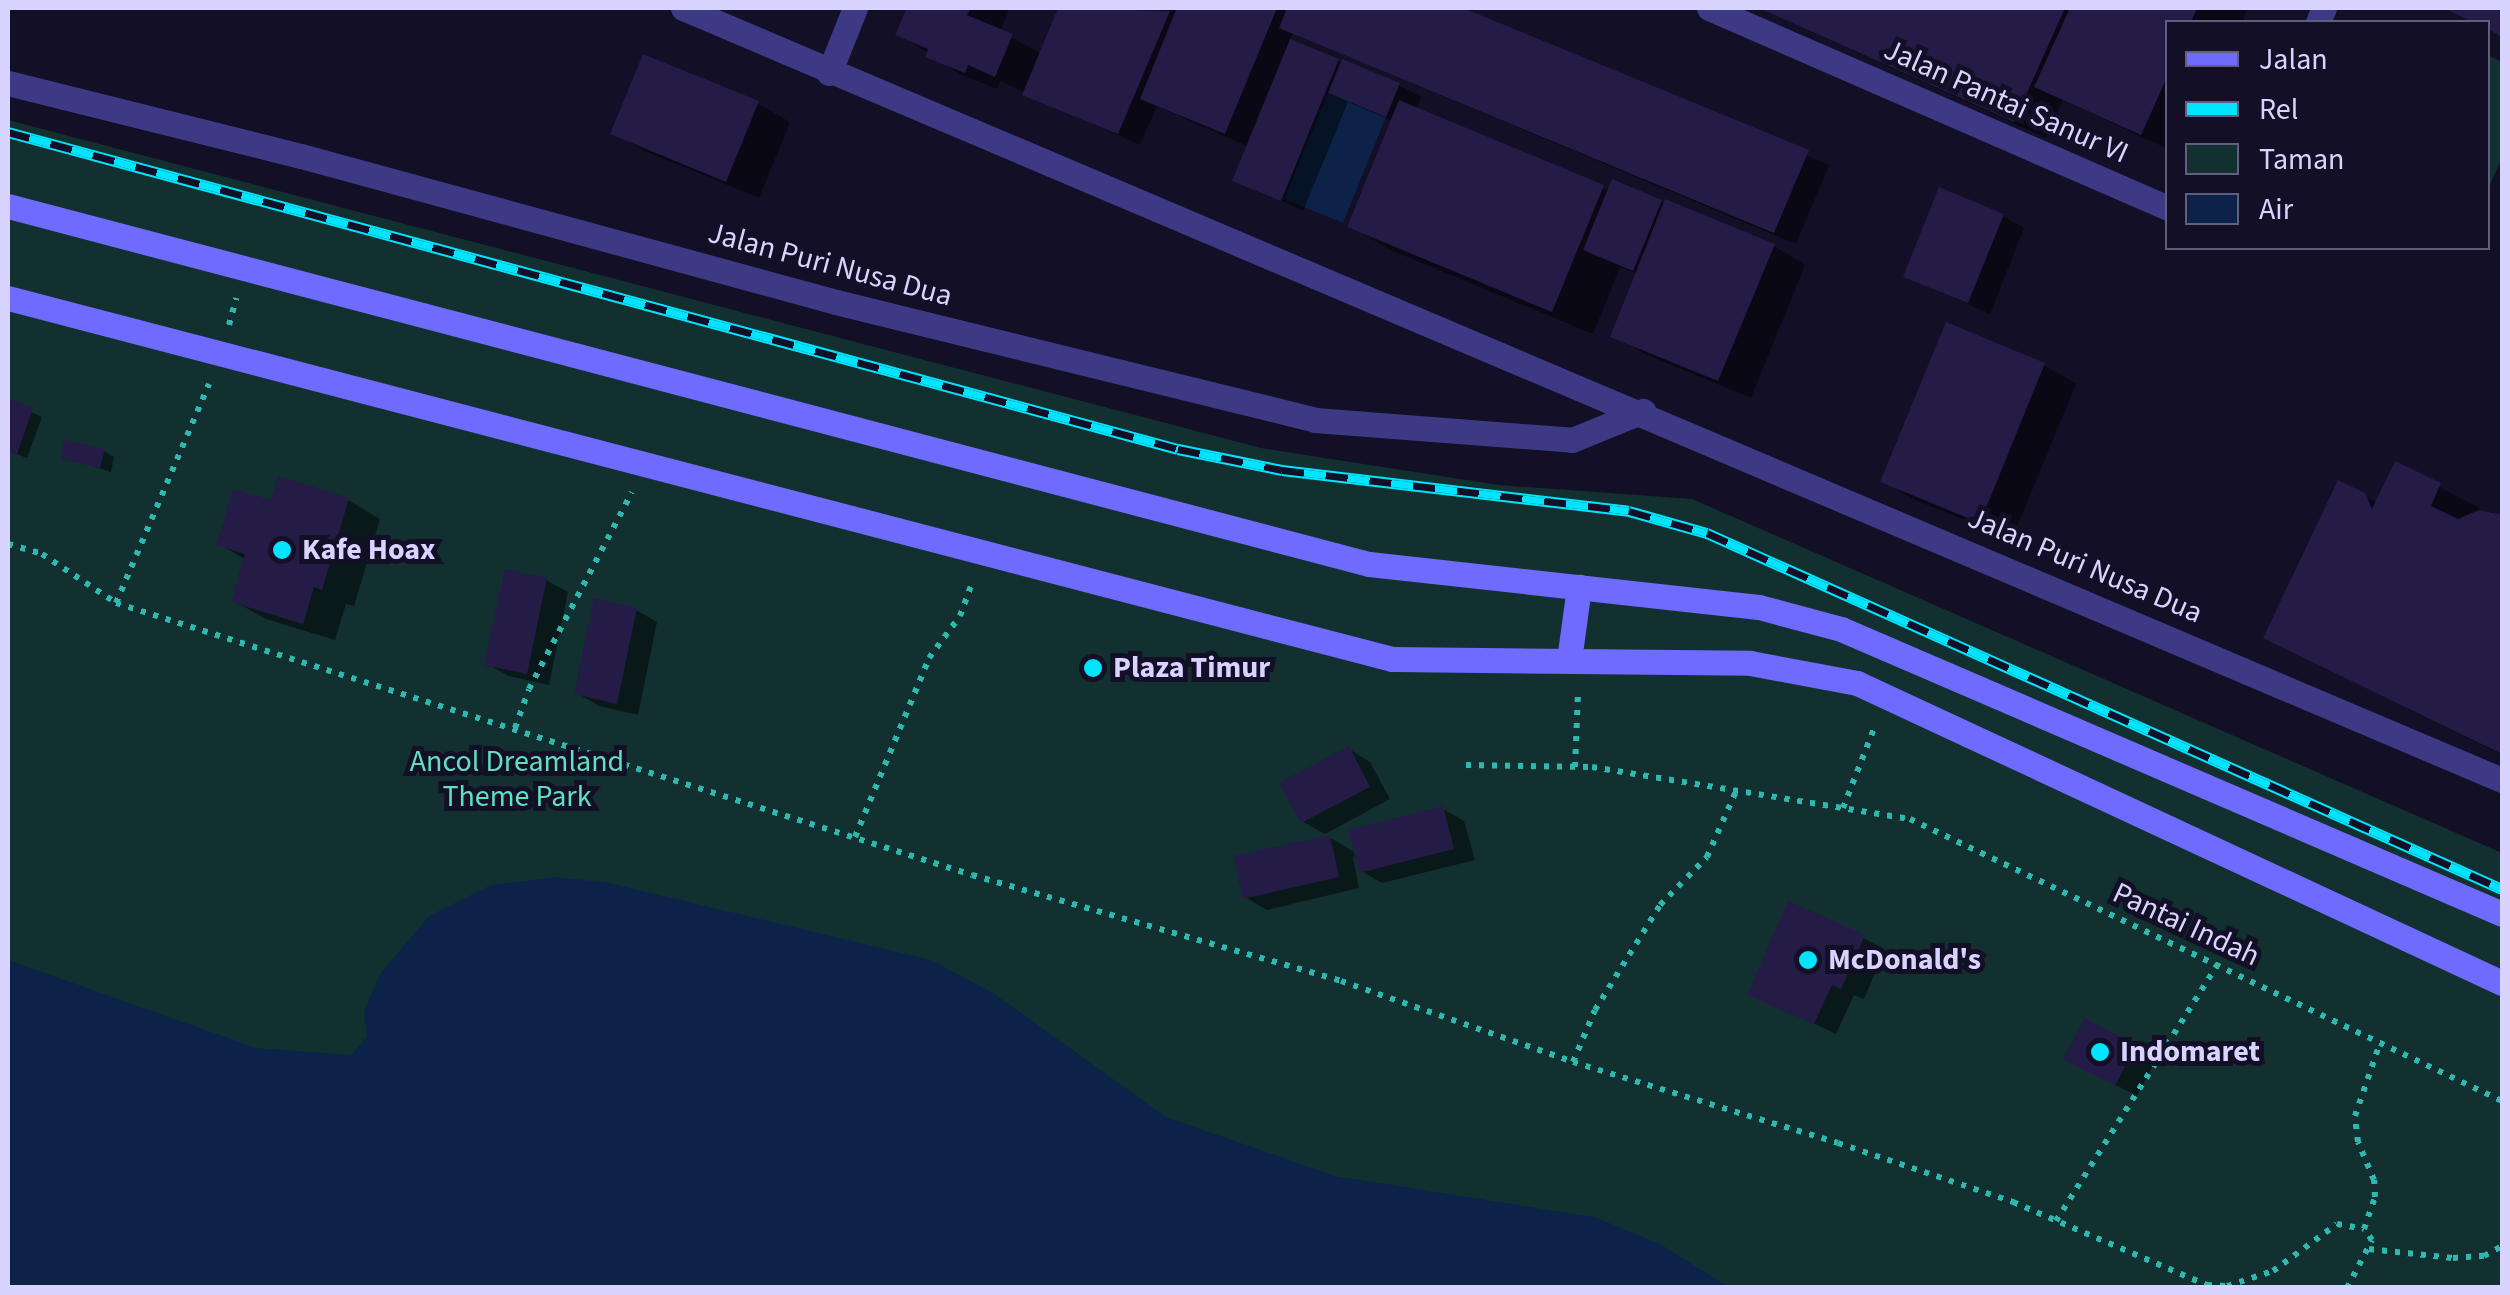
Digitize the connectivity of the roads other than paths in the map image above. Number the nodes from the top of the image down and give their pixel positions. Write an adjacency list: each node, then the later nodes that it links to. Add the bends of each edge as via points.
1 (683, 8): 4 (street, Jalan Puri Nusa Dua)
2 (855, 8): 4 (street)
3 (1709, 8): 7 (street, Jalan Pantai Sanur VI)
4 (829, 73): 9 (street, Jalan Puri Nusa Dua)
5 (8, 82): 9 (street, Jalan Puri Nusa Dua, via 836,302 1315,420 1572,440)
6 (8, 206): 10 (street, via 1368,564)
7 (2165, 207)
8 (8, 298): 11 (street, via 1392,659)
9 (1643, 412): 12 (street, Jalan Puri Nusa Dua)
10 (1578, 588): 11 (street); 13 (street, via 1759,607 1841,629)
11 (1574, 660): 14 (street, via 1750,663 1856,683)
12 (2502, 780)
13 (2502, 914)
14 (2502, 983)

